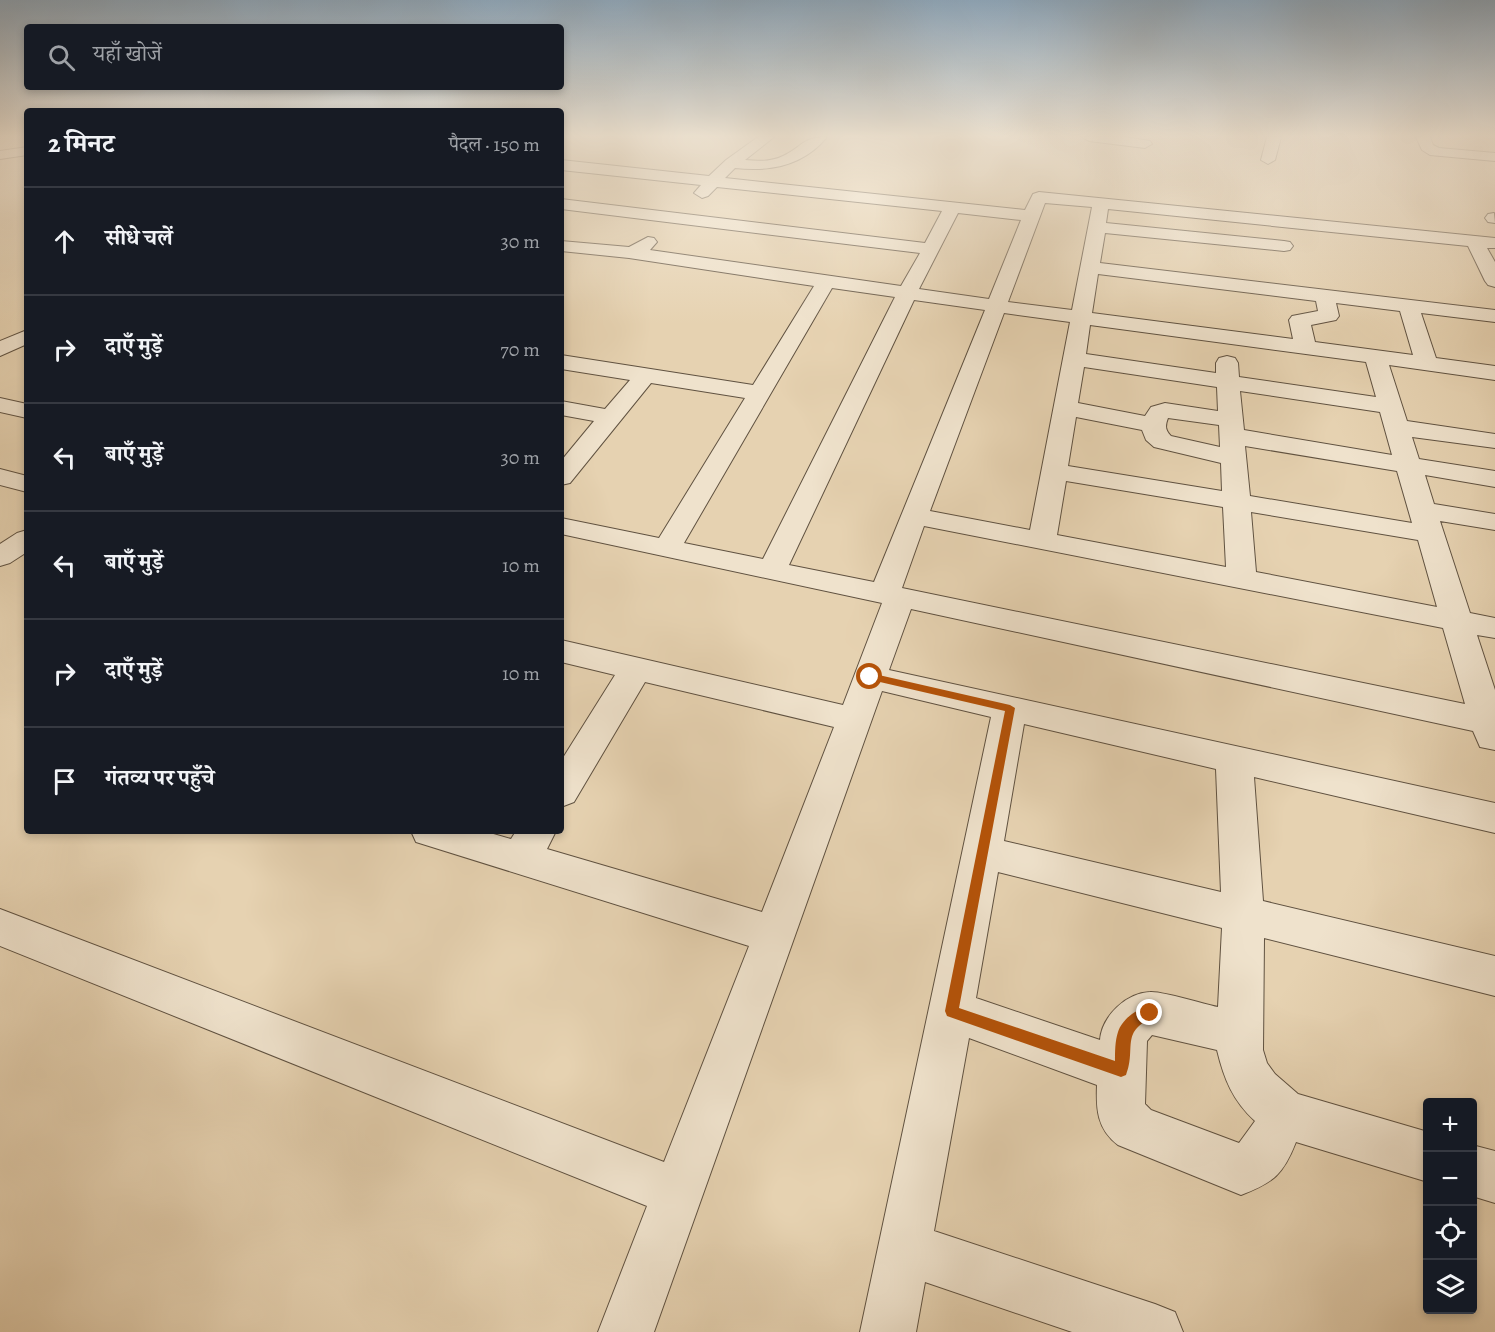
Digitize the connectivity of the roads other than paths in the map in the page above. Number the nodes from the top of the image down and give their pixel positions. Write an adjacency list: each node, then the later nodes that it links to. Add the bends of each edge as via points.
1 (601, 199): 13 (street)
2 (654, 199): 9 (street)
3 (696, 199): 9 (street)
4 (787, 199): 15 (street)
5 (874, 199): 17 (street)
6 (876, 199): 10 (street)
7 (1038, 199): 12 (street)
8 (1049, 199): 11 (street)
9 (691, 204): 13 (street)
10 (953, 207): 12 (street); 22 (street)
11 (1099, 215): 16 (street); 23 (street); 26 (street)
12 (1031, 216): 33 (street)
13 (676, 217): 14 (street); 19 (street, via 653,238)
14 (740, 224): 15 (street); 24 (street, via 728,239)
15 (764, 227): 17 (street)
16 (1186, 236): 23 (street); 29 (street)
17 (846, 237): 22 (street); 27 (street)
18 (1485, 242): 23 (street); 28 (street)
19 (630, 244): 21 (street); 24 (street)
20 (564, 246): 21 (street)
21 (582, 248): 25 (street)
22 (931, 249): 31 (street)
23 (1285, 249): 30 (street)
24 (736, 255): 27 (street)
25 (564, 263)
26 (1091, 268): 29 (street); 37 (street)
27 (825, 270): 31 (street); 47 (street)
28 (1492, 272)
29 (1184, 280): 30 (street); 35 (street)
30 (1292, 293): 32 (street)
31 (907, 294): 33 (street); 70 (street)
32 (1325, 297): 34 (street); 39 (street, via 1329,316 1299,320)
33 (996, 306): 37 (street); 62 (street)
34 (1409, 307): 36 (street); 43 (street)
35 (1182, 314): 37 (street); 38 (street)
36 (1495, 316)
37 (1083, 318): 41 (street)
38 (1226, 337): 39 (street); 46 (street)
39 (1306, 348): 40 (street)
40 (1375, 357): 43 (street); 52 (street)
41 (1075, 359): 46 (street); 49 (street)
42 (564, 362): 45 (street)
43 (1426, 363): 44 (street)
44 (1495, 373)
45 (646, 375): 47 (street); 53 (street)
46 (1229, 383): 52 (street); 55 (street)
47 (760, 393): 68 (street)
48 (0, 405): 51 (street)
49 (1066, 408): 54 (street); 58 (street)
50 (564, 409): 53 (street)
51 (24, 410)
52 (1393, 416): 56 (street); 57 (street)
53 (610, 417): 59 (street)
54 (1153, 425): 55 (street, via 1155,435 1168,444); 55 (street, via 1159,412 1165,410)
55 (1232, 438): 57 (street); 61 (street)
56 (1495, 441)
57 (1408, 466): 60 (street); 63 (street)
58 (1054, 471): 61 (street); 67 (street)
59 (564, 473)
60 (1495, 479)
61 (1237, 500): 63 (street); 71 (street)
62 (914, 516): 67 (street); 72 (street)
63 (1426, 522): 64 (street); 73 (street)
64 (1495, 522)
65 (564, 527): 68 (street)
66 (24, 541): 69 (street)
67 (1042, 541): 71 (street)
68 (667, 548): 70 (street)
69 (0, 557)
70 (772, 570): 72 (street)
71 (1242, 580): 73 (street)
72 (892, 596): 77 (street); 80 (street)
73 (1457, 622): 74 (street); 80 (street)
74 (1495, 628)
75 (564, 652): 76 (street)
76 (636, 669): 79 (street); 82 (street)
77 (870, 677): 78 (street); 79 (street)
78 (1010, 708): 81 (street); 86 (street)
79 (855, 720): 89 (street)
80 (1493, 730)
81 (1234, 759): 83 (street); 87 (street)
82 (564, 787)
83 (1495, 818)
84 (451, 834): 85 (street)
85 (529, 845): 89 (street)
86 (983, 852): 87 (street); 91 (street)
87 (1243, 915): 90 (street); 92 (street)
88 (0, 927): 98 (street)
89 (775, 935): 98 (street)
90 (1495, 976)
91 (951, 1011): 93 (street); 99 (street)
92 (1241, 1034): 93 (street, via 1150,1013 1138,1017 1124,1033); 94 (street, via 1240,1050 1247,1074 1258,1091)
93 (1121, 1070): 94 (street, via 1120,1109 1125,1120 1135,1128 1241,1170 1254,1167 1263,1156)
94 (1284, 1114): 95 (street)
95 (1423, 1156)
96 (1477, 1171): 97 (street)
97 (1495, 1177)
98 (678, 1193): 100 (street)
99 (905, 1248): 101 (street); 102 (street)
100 (626, 1332)
101 (888, 1332)
102 (1155, 1332)

